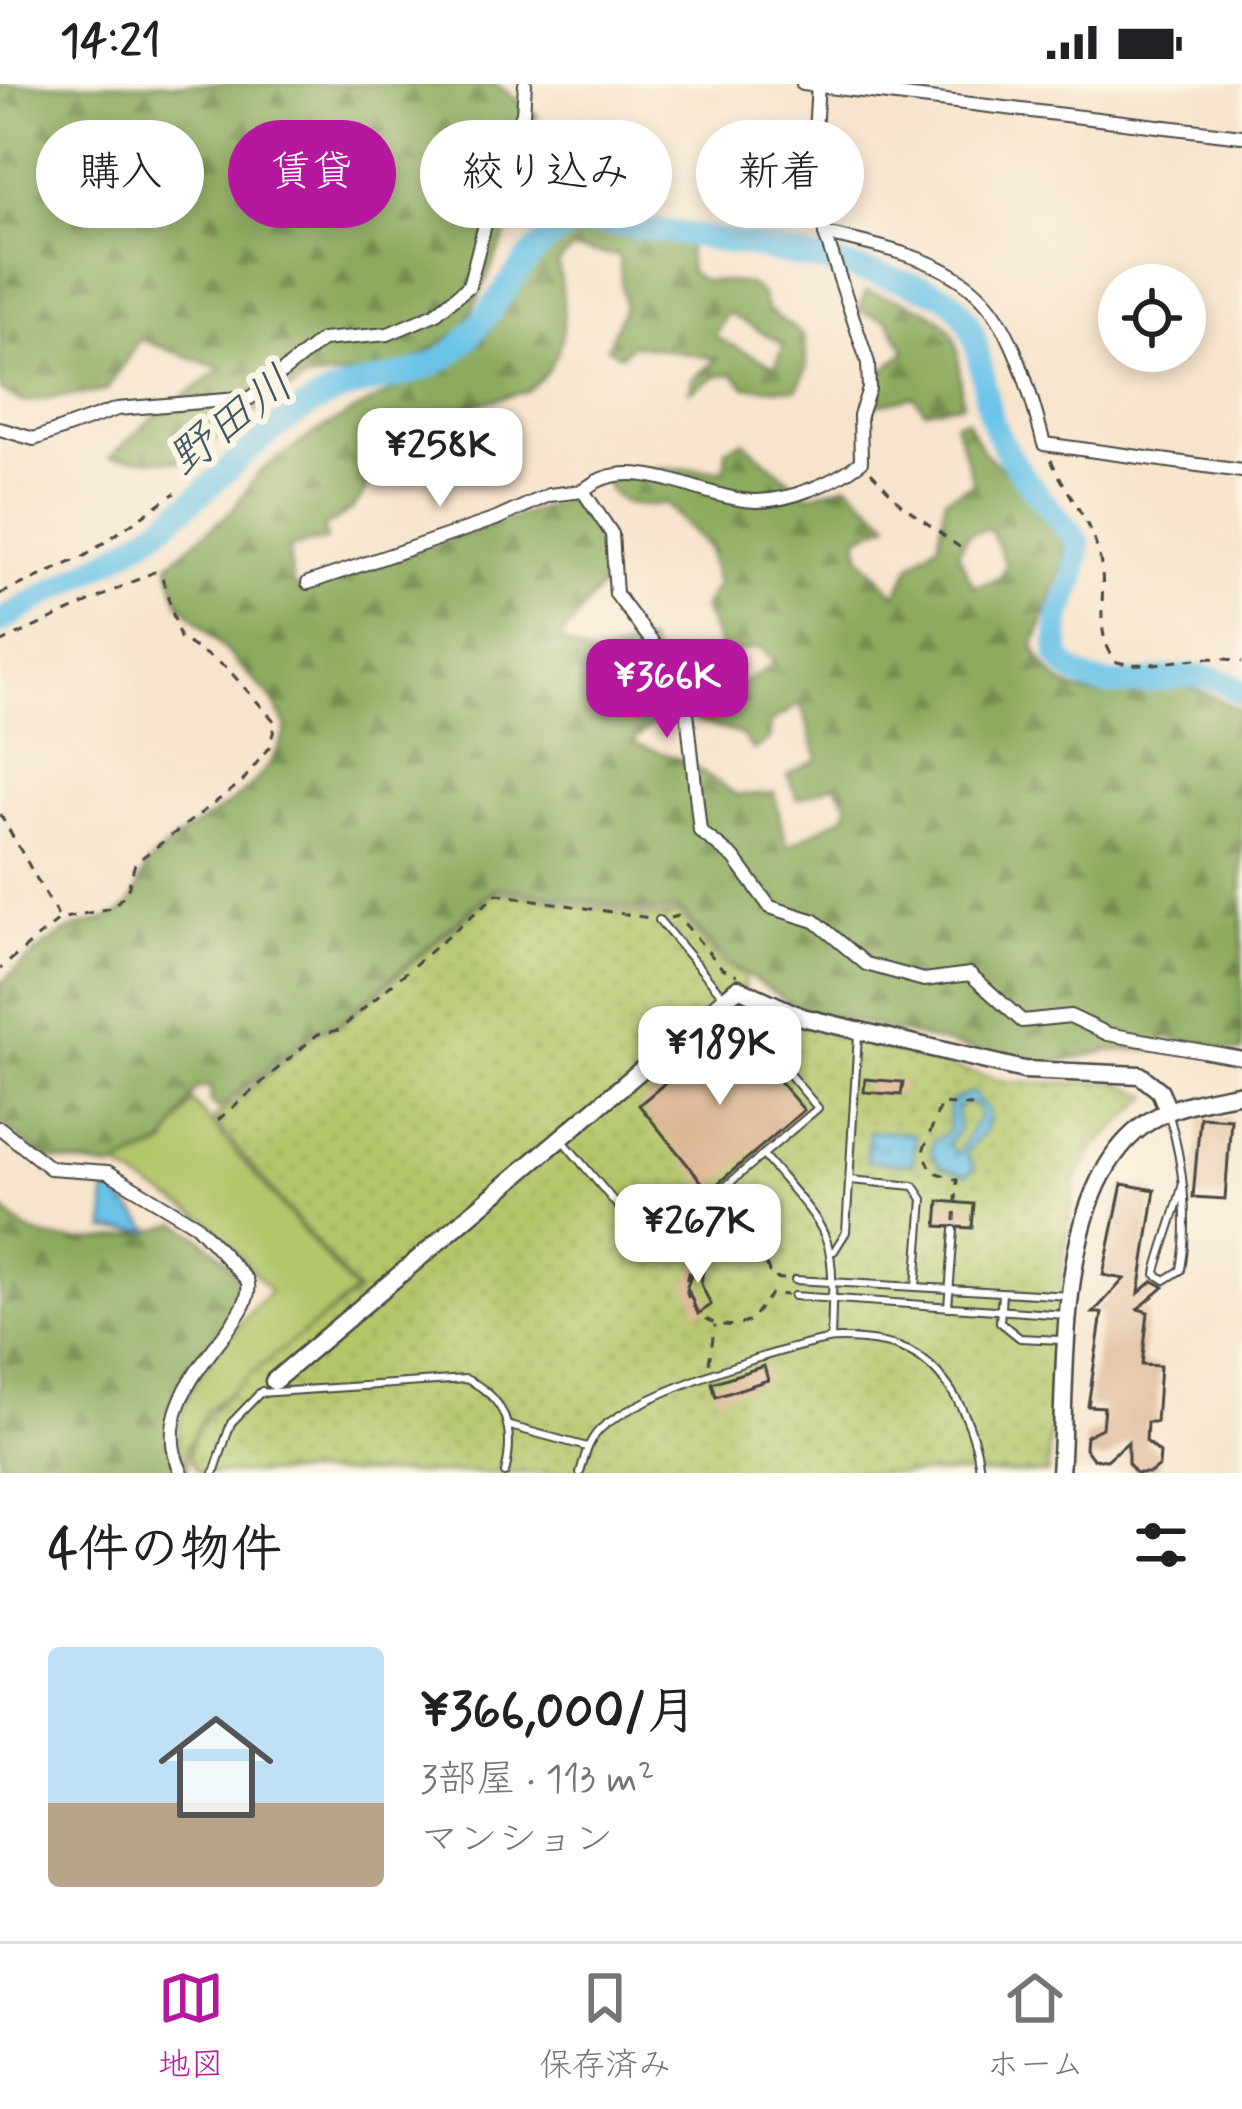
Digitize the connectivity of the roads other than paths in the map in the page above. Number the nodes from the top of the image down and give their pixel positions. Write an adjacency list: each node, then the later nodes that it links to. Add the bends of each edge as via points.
1 (525, 84): 5 (street, via 469,286 436,314 388,334 322,340 250,398 117,409 34,440)
2 (813, 85): 3 (street); 4 (street)
3 (1242, 136)
4 (826, 240): 6 (street, via 896,249 972,288 1010,333 1044,444); 7 (street, via 868,363 861,462 839,480 758,501 650,476 604,477)
5 (0, 429)
6 (1242, 471)
7 (583, 491): 8 (street, via 549,495); 12 (street, via 612,534 616,594 684,684 700,831 734,858 770,907 815,921 866,964 924,980 981,979 1013,1019 1070,1016 1108,1034)
8 (308, 583)
9 (659, 920): 10 (lane)
10 (733, 993): 11 (street); 16 (street); 17 (lane, via 818,1108)
11 (859, 1031): 14 (street, via 1024,1070 1127,1072 1151,1083); 18 (lane)
12 (1242, 1058)
13 (1242, 1093): 14 (street)
14 (1168, 1111): 19 (lane); 29 (street, via 1125,1140 1090,1191)
15 (0, 1128): 38 (street, via 50,1168 108,1172 196,1225 248,1280 248,1302 182,1396 175,1452)
16 (560, 1138): 17 (lane, via 653,1248); 34 (street)
17 (763, 1155): 21 (lane, via 828,1232)
18 (850, 1180): 21 (lane, via 845,1232); 24 (lane, via 914,1186 923,1199)
19 (1182, 1186): 19 (lane, via 1183,1263 1165,1280 1154,1264 1174,1227)
20 (954, 1230): 25 (lane)
21 (834, 1251): 23 (lane)
22 (795, 1280): 23 (lane)
23 (833, 1282): 24 (lane); 28 (lane)
24 (916, 1287): 25 (lane)
25 (950, 1289): 26 (lane); 30 (lane)
26 (1002, 1292): 29 (lane); 31 (lane)
27 (794, 1296): 28 (lane)
28 (832, 1299): 30 (lane); 32 (lane)
29 (1072, 1306): 31 (lane); 33 (street)
30 (948, 1307): 31 (lane)
31 (1001, 1310): 33 (lane, via 1000,1322 1021,1338)
32 (831, 1339): 36 (lane, via 706,1376 603,1426); 42 (lane, via 900,1347 924,1363 961,1408)
33 (1070, 1340): 37 (street)
34 (267, 1387): 35 (lane, via 466,1379 494,1399); 39 (lane, via 231,1423)
35 (510, 1426): 36 (lane); 40 (lane)
36 (587, 1447): 41 (lane)
37 (1063, 1472)
38 (182, 1473)
39 (214, 1473)
40 (505, 1473)
41 (580, 1473)
42 (980, 1473)

